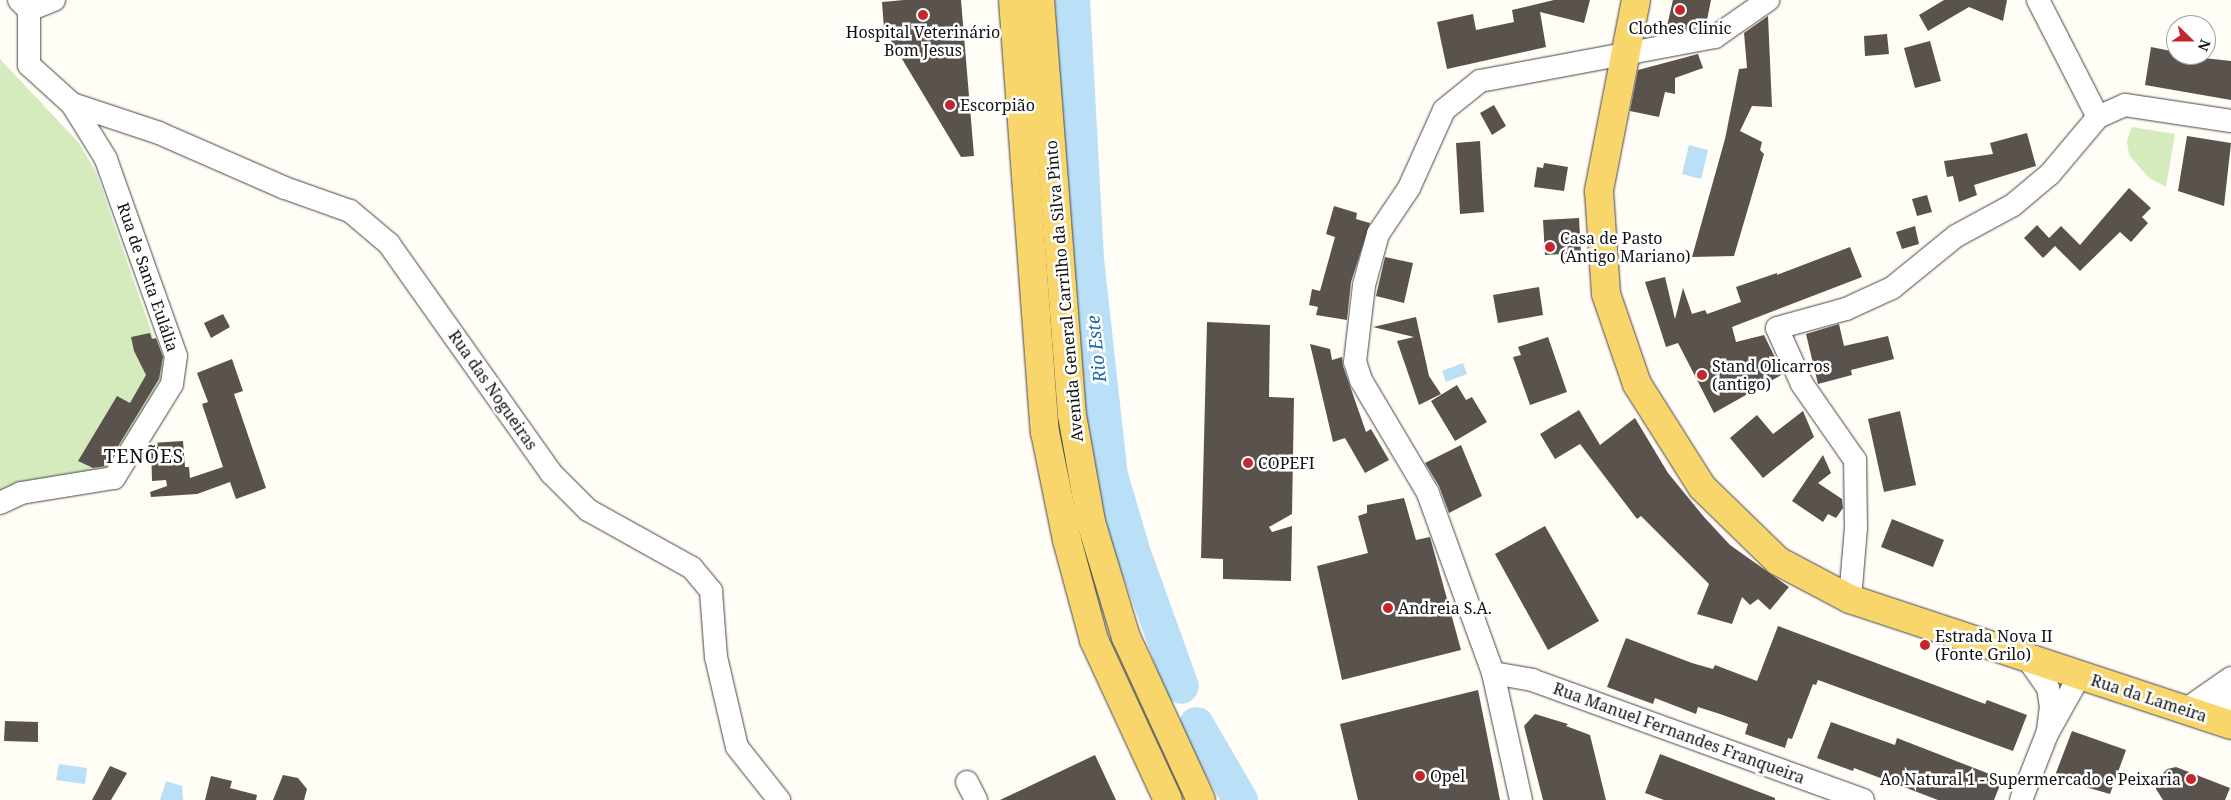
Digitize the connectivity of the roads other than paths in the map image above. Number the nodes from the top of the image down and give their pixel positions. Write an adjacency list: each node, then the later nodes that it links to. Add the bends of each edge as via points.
1 (54, 0): 7 (street)
2 (1012, 0): 23 (main road, Avenida General Carrilho da Silva Pinto, via 1045,432 1067,540 1094,640)
3 (1040, 0): 24 (main road, Avenida General Carrilho da Silva Pinto, via 1072,415 1090,522 1126,637)
4 (1636, 0): 8 (main road, Rua da Lameira)
5 (1768, 0): 8 (street, via 1714,37)
6 (2038, 0): 10 (street)
7 (24, 5): 9 (street, via 29,65)
8 (1623, 55): 13 (main road, Rua da Lameira, via 1599,191 1606,294 1637,384 1702,488 1778,562); 15 (street, via 1480,81 1444,110 1409,188 1378,234 1364,285 1355,362 1361,380 1428,492)
9 (72, 104): 12 (street, Rua de Santa Eulália, via 106,159 176,356 172,384 114,478 21,493); 22 (street, Rua das Nogueiras, via 159,133 285,188 350,211 389,244 551,472 588,510 692,568 711,591 716,657 737,747)
10 (2098, 117): 11 (street, via 2125,104); 13 (street, via 2067,156 2032,191 1995,216 1956,236 1892,288 1846,309 1777,328 1802,384 1855,460 1856,528)
11 (2231, 120)
12 (0, 503)
13 (1850, 599): 14 (main road, Rua da Lameira)
14 (2027, 658): 16 (main road, Rua da Lameira); 21 (street, via 2048,688 2051,706)
15 (1493, 673): 25 (street); 26 (street, Rua Manuel Fernandes Franqueira, via 1532,680)
16 (2073, 673): 19 (main road, Rua da Lameira); 21 (street)
17 (2231, 678): 19 (street)
18 (2231, 693): 20 (street)
19 (2185, 710): 20 (main road, Rua da Lameira)
20 (2224, 723)
21 (2047, 734): 27 (street)
22 (779, 800)
23 (1168, 800)
24 (1201, 800)
25 (1522, 800)
26 (1863, 800)
27 (2021, 800)

